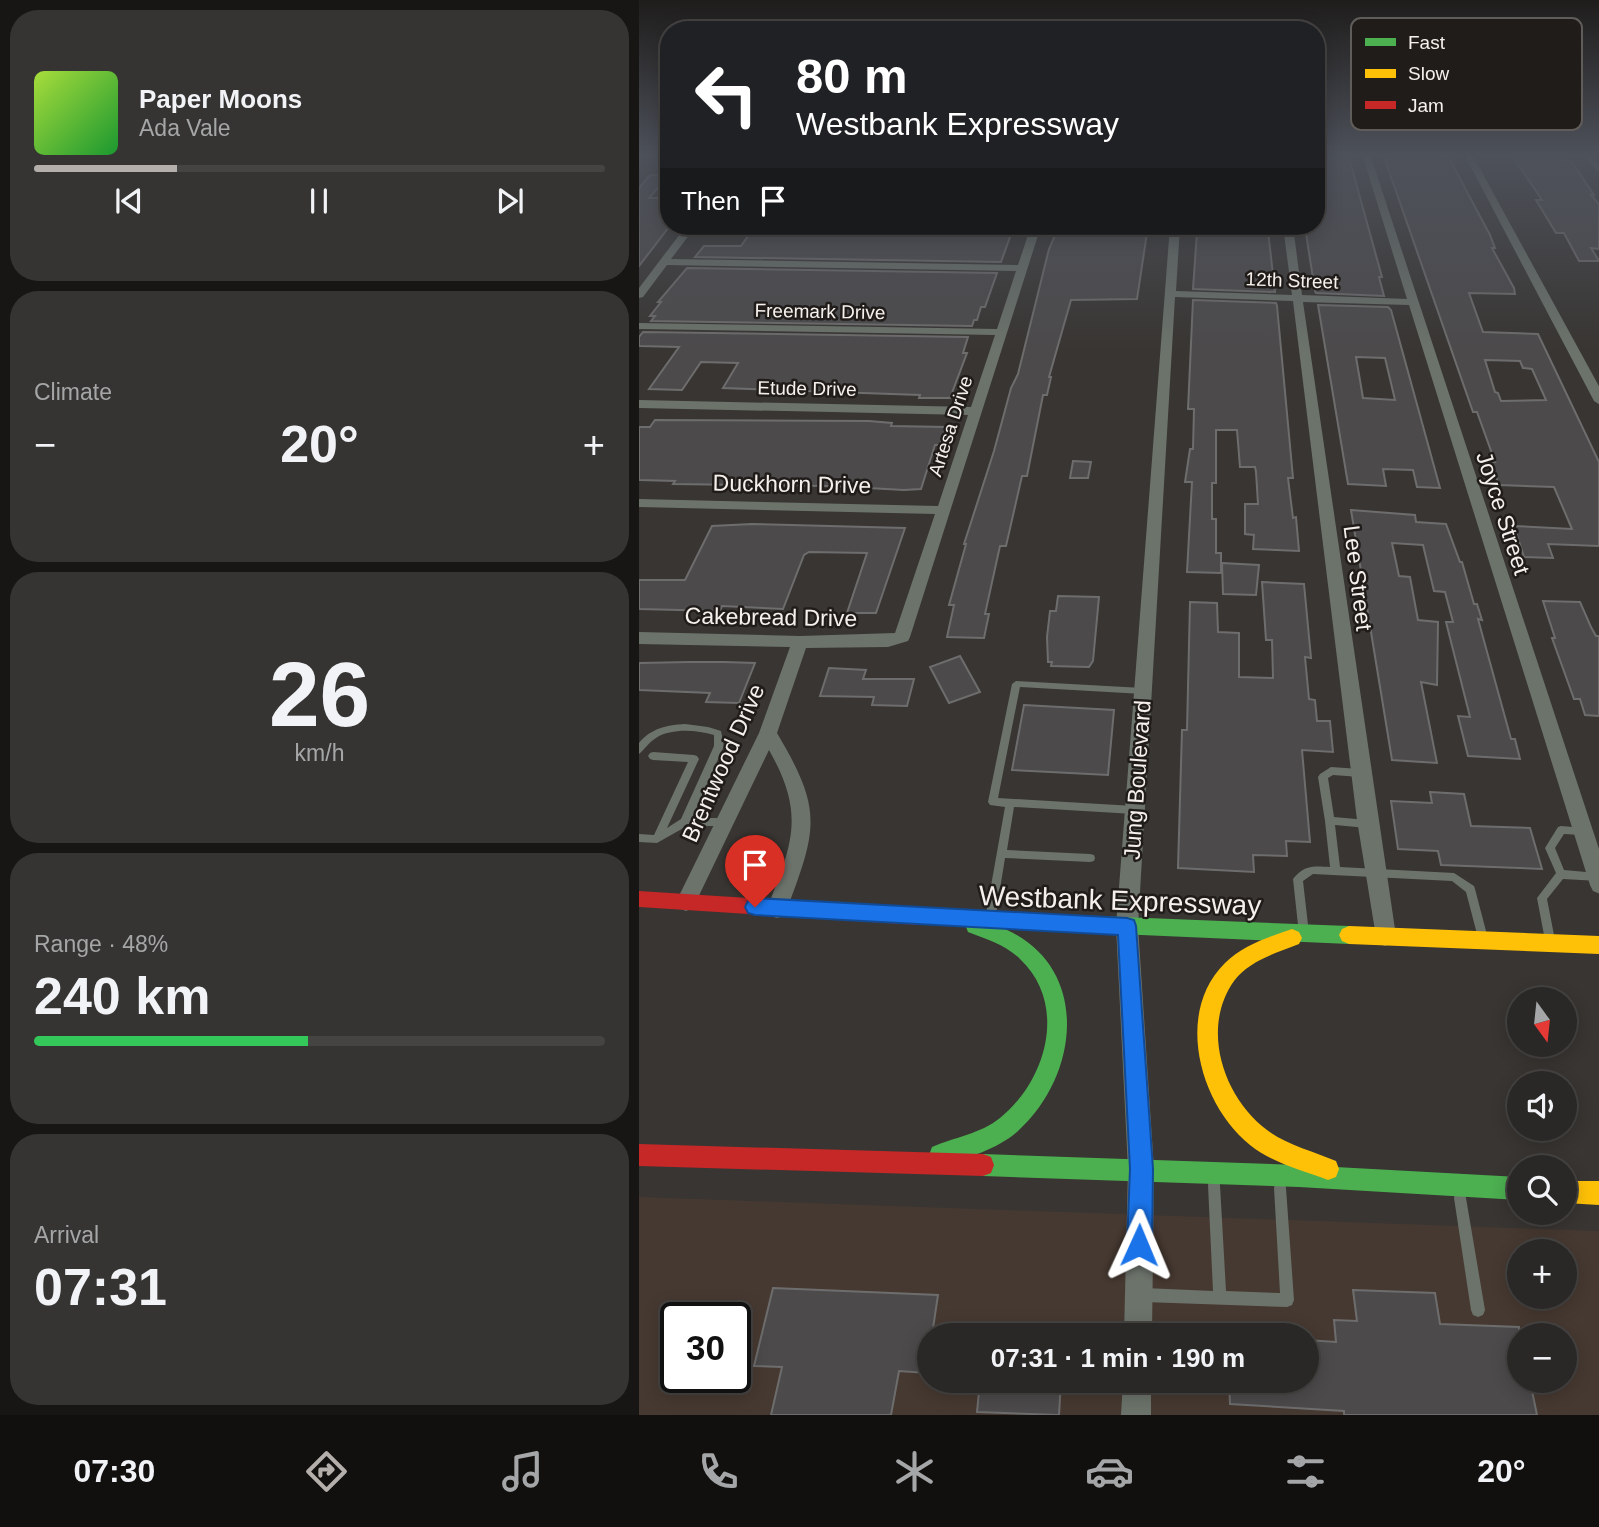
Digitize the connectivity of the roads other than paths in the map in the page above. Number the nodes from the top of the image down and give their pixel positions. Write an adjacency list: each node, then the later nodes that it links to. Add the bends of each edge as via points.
1 (1387, 220): 12 (street, Joyce Street)
2 (1503, 220): 15 (street)
3 (684, 235): 7 (street)
4 (1033, 235): 8 (street, Artesa Drive)
5 (1174, 235): 9 (street, Jung Boulevard)
6 (1289, 235): 11 (street, Lee Street)
7 (664, 262): 8 (street); 10 (street)
8 (1023, 268): 14 (street, Artesa Drive)
9 (1169, 294): 11 (street, 12th Street); 23 (street, Jung Boulevard)
10 (639, 295)
11 (1298, 298): 12 (street, 12th Street); 27 (street, Lee Street)
12 (1414, 302): 34 (street, Joyce Street)
13 (639, 326): 14 (street, Freemark Drive)
14 (1001, 332): 17 (street, Artesa Drive)
15 (1599, 401)
16 (639, 404): 17 (street, Etude Drive)
17 (975, 411): 19 (street, Artesa Drive)
18 (639, 503): 19 (street, Duckhorn Drive)
19 (943, 510): 20 (street, Artesa Drive)
20 (902, 637): 22 (street, Cakebread Drive)
21 (639, 638): 22 (street, Cakebread Drive)
22 (800, 642): 24 (street, Brentwood Drive)
23 (1143, 691): 28 (lane, via 1016,684 993,802); 29 (street, Jung Boulevard)
24 (768, 733): 32 (street, Brentwood Drive); 45 (street, via 803,810)
25 (639, 750): 31 (lane, via 655,732 718,733 719,746)
26 (653, 756): 36 (lane, via 694,759)
27 (1360, 773): 30 (lane, via 1331,771 1323,777); 33 (street, Lee Street)
28 (1010, 803): 29 (lane); 37 (lane)
29 (1134, 810): 48 (street, Jung Boulevard)
30 (1330, 821): 33 (lane); 39 (lane)
31 (685, 822): 32 (lane); 36 (lane)
32 (725, 822): 44 (street, Brentwood Drive)
33 (1367, 824): 40 (street, Lee Street)
34 (1582, 831): 41 (lane, via 1561,830 1550,848); 42 (street, Joyce Street)
35 (639, 838): 36 (lane)
36 (657, 839)
37 (1001, 854): 38 (lane); 47 (lane)
38 (1090, 858)
39 (1335, 870): 40 (lane); 49 (lane, via 1311,870 1298,879)
40 (1375, 871): 50 (street, Lee Street); 51 (lane, via 1453,877 1470,890)
41 (1561, 874): 42 (lane); 52 (lane, via 1542,898)
42 (1598, 881)
43 (639, 899): 44 (highway, Westbank Expressway)
44 (686, 902): 45 (highway, Westbank Expressway)
45 (777, 909): 46 (highway, Westbank Expressway)
46 (957, 919): 47 (highway, Westbank Expressway); 55 (highway, via 1011,940 1035,961 1050,987 1056,1011 1053,1069 1038,1095 1010,1126 976,1145)
47 (990, 920): 48 (highway, Westbank Expressway)
48 (1127, 926): 49 (highway, Westbank Expressway); 56 (street, Jung Boulevard)
49 (1304, 934): 50 (highway, Westbank Expressway); 59 (highway, via 1250,955 1227,975 1216,993 1207,1039 1216,1082 1240,1120 1268,1145 1334,1171)
50 (1385, 936): 51 (highway, Westbank Expressway)
51 (1483, 940): 52 (highway, Westbank Expressway)
52 (1551, 943): 53 (highway, Westbank Expressway)
53 (1599, 945)
54 (639, 1155): 55 (highway)
55 (911, 1163): 56 (highway)
56 (1141, 1169): 57 (highway); 64 (street, Jung Boulevard)
57 (1213, 1172): 58 (highway); 65 (lane)
58 (1279, 1175): 59 (highway); 65 (lane, via 1287,1300)
59 (1391, 1179): 60 (highway)
60 (1458, 1184): 61 (highway); 66 (lane)
61 (1507, 1188)
62 (1577, 1192): 63 (highway)
63 (1599, 1193)
64 (1138, 1295): 65 (lane); 67 (street, Jung Boulevard)
65 (1220, 1298)
66 (1478, 1310)
67 (1138, 1323)
68 (1137, 1393): 69 (street)
69 (1136, 1415)

